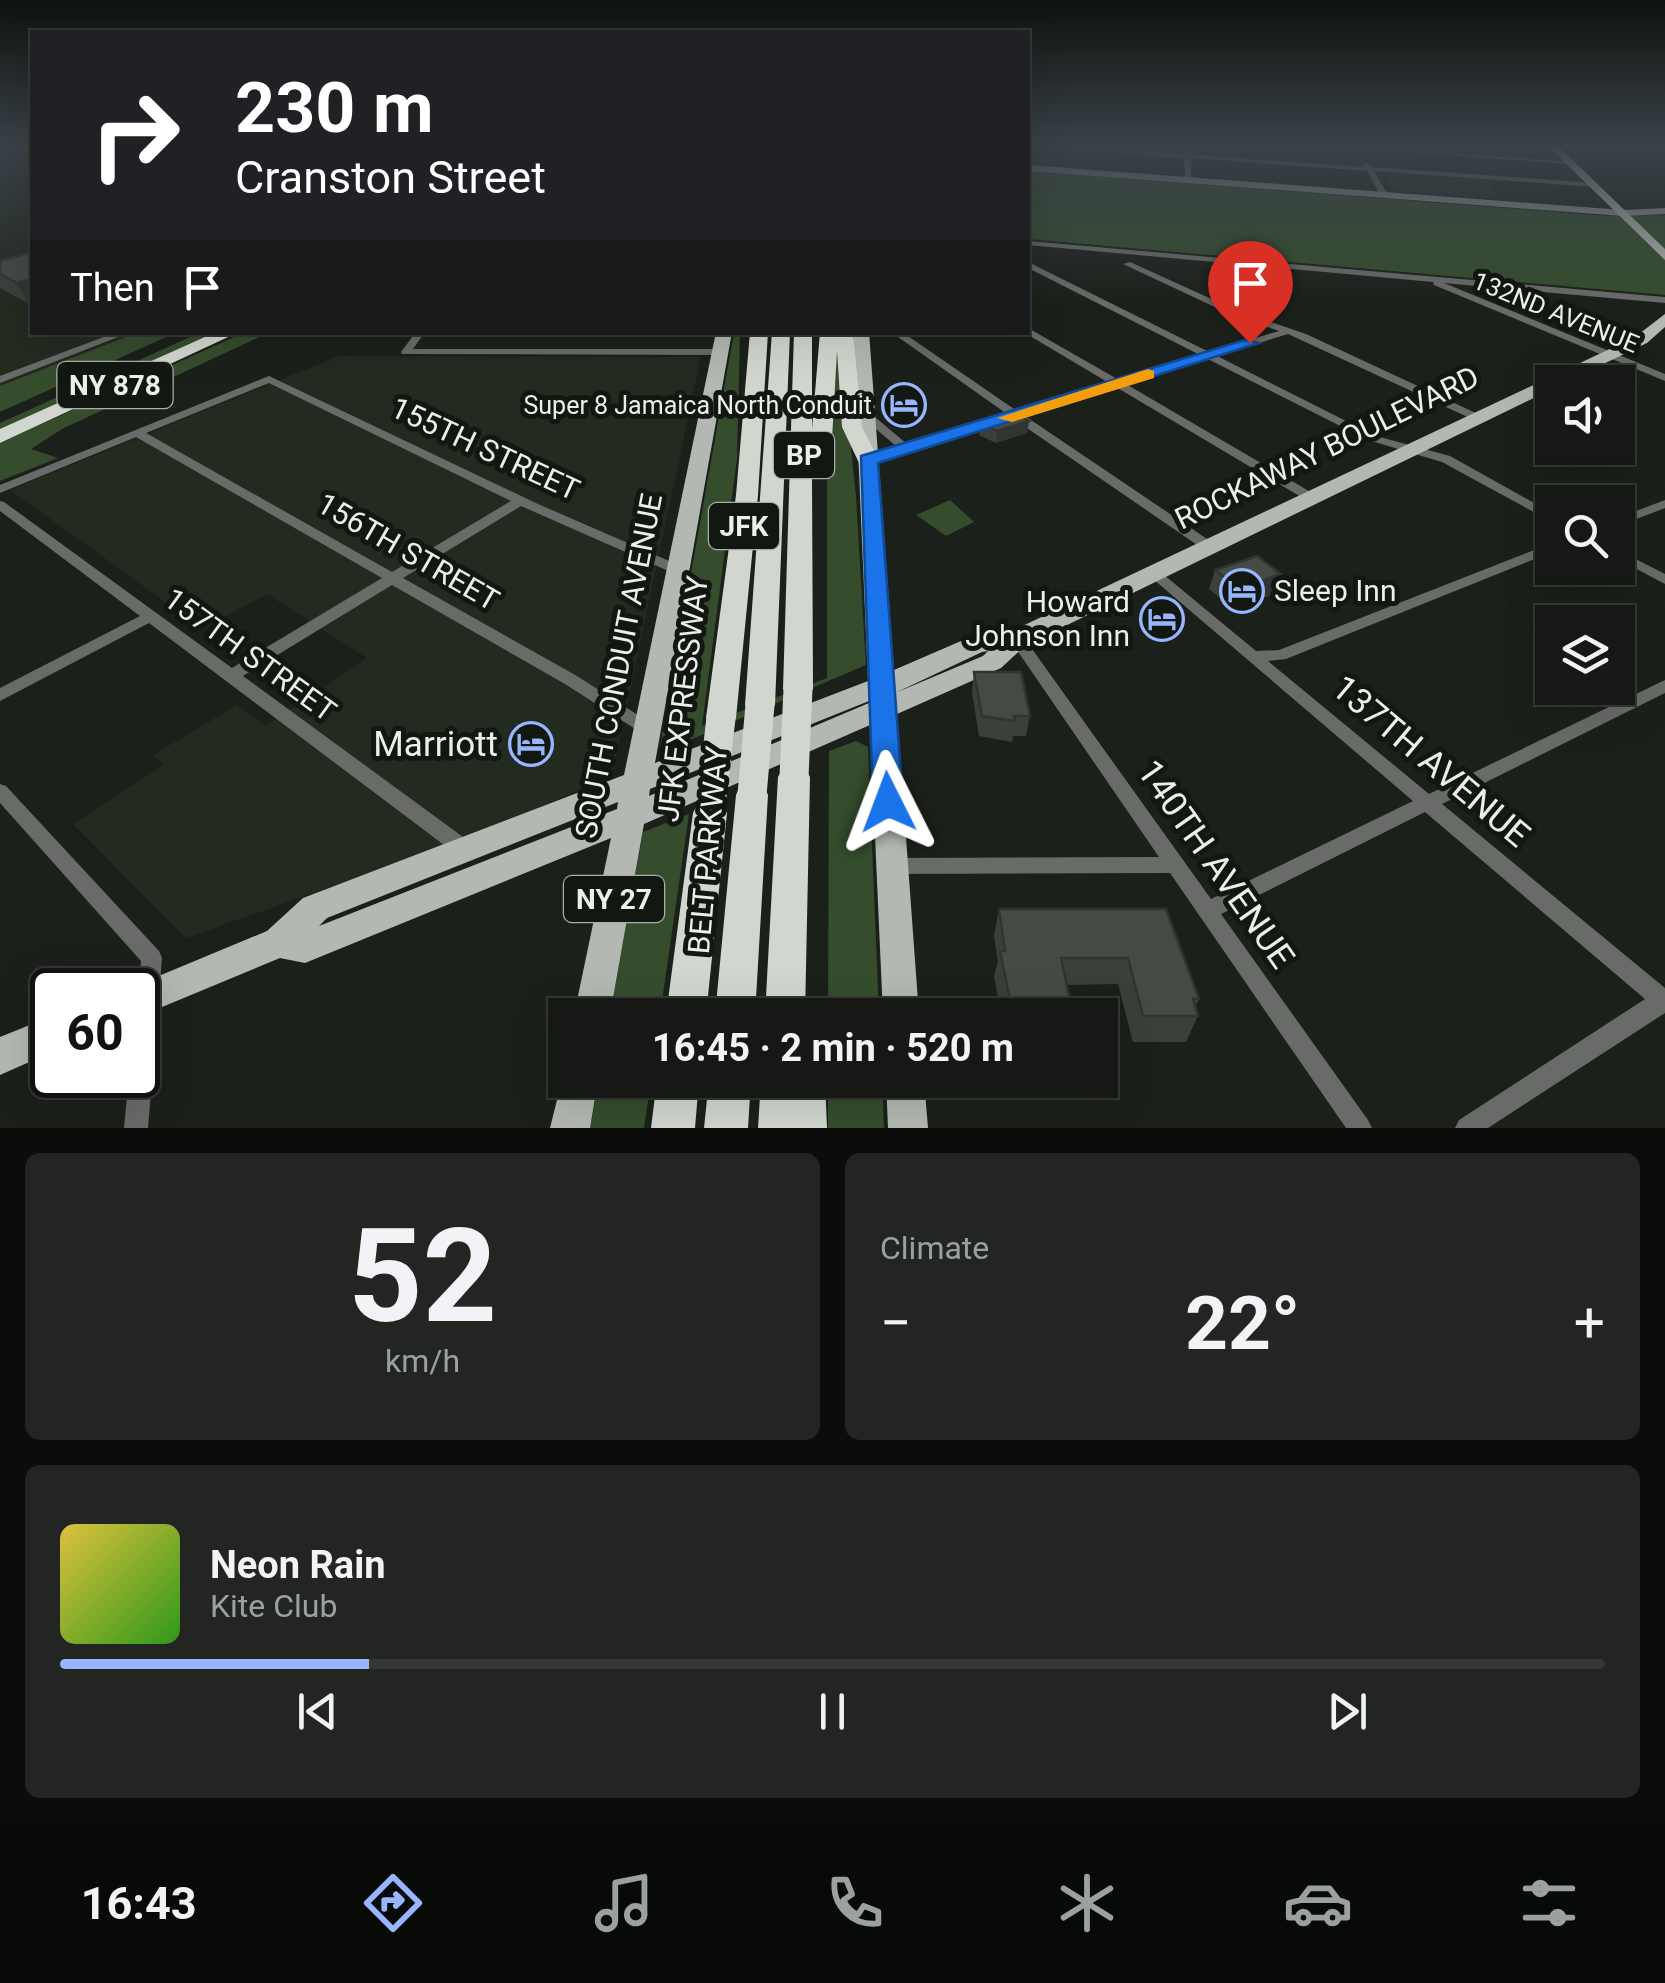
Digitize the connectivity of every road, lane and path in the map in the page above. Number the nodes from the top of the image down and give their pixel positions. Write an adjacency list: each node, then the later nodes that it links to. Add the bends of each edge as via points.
1 (1446, 199): 4 (main road)
2 (1609, 199): 4 (main road)
3 (1665, 211): 4 (main road)
4 (1623, 212): 6 (main road)
5 (1030, 243): 9 (street)
6 (1665, 256)
7 (1127, 264): 12 (street)
8 (1030, 266): 30 (street)
9 (1432, 280): 10 (street); 29 (street, 132ND AVENUE)
10 (1665, 300)
11 (1665, 320): 29 (main road, ROCKAWAY BOULEVARD)
12 (1288, 331): 30 (street); 37 (street)
13 (1030, 332): 34 (street)
14 (99, 335): 31 (street)
15 (119, 335): 33 (street)
16 (183, 335): 38 (highway, NY 878)
17 (224, 335): 40 (highway, NY 878)
18 (419, 335): 28 (street, via 406,352)
19 (723, 335): 28 (main road, SOUTH CONDUIT AVENUE / NY 27)
20 (746, 335): 43 (highway)
21 (759, 335): 43 (highway, JFK EXPRESSWAY / JFK)
22 (781, 335): 82 (highway, BELT PARKWAY / BP, bridge)
23 (803, 335): 57 (highway, BP)
24 (830, 335): 57 (highway, via 820,468)
25 (844, 335): 44 (highway, via 852,427)
26 (861, 335): 35 (main road)
27 (899, 335): 36 (street)
28 (720, 352): 55 (main road, SOUTH CONDUIT AVENUE / NY 27)
29 (1610, 355): 32 (street, 132ND AVENUE); 37 (main road, ROCKAWAY BOULEVARD)
30 (1207, 356): 34 (street); 42 (street, via 1372,438)
31 (0, 372)
32 (1665, 378)
33 (0, 380)
34 (1117, 384): 36 (street); 46 (street)
35 (865, 414): 41 (street); 44 (main road)
36 (1017, 414): 41 (street); 52 (street)
37 (1476, 417): 42 (main road, ROCKAWAY BOULEVARD)
38 (0, 418)
39 (137, 434): 45 (street); 47 (street, 155TH STREET, via 269,380); 58 (street, 156TH STREET)
40 (0, 437)
41 (906, 449): 44 (street)
42 (1408, 449): 46 (main road, ROCKAWAY BOULEVARD); 50 (street, via 1446,459)
43 (751, 456): 81 (highway, JFK EXPRESSWAY / JFK, bridge)
44 (868, 460): 66 (main road)
45 (0, 489)
46 (1310, 496): 52 (main road, ROCKAWAY BOULEVARD)
47 (520, 501): 55 (street, 155TH STREET); 58 (street)
48 (0, 504): 60 (street, 157TH STREET)
49 (1665, 504): 51 (street)
50 (1535, 509)
51 (1635, 515)
52 (1208, 546): 56 (main road, ROCKAWAY BOULEVARD)
53 (1535, 555): 62 (street, via 1280,655)
54 (1635, 563): 59 (street)
55 (678, 570): 67 (main road, SOUTH CONDUIT AVENUE / NY 27)
56 (1153, 573): 61 (main road, ROCKAWAY BOULEVARD); 62 (street, 137TH AVENUE)
57 (802, 577): 75 (highway, BP, bridge)
58 (394, 578): 63 (street); 67 (street, 156TH STREET)
59 (1665, 580)
60 (151, 616): 63 (street, 157TH STREET); 65 (street)
61 (1017, 639): 66 (main road, ROCKAWAY BOULEVARD, via 992,662); 73 (street, 140TH AVENUE)
62 (1257, 656): 70 (street, 137TH AVENUE)
63 (231, 676): 72 (street, 157TH STREET)
64 (1665, 686): 70 (street)
65 (0, 696)
66 (882, 697): 68 (main road, ROCKAWAY BOULEVARD); 71 (main road, ROCKAWAY BOULEVARD); 74 (main road)
67 (646, 728): 68 (main road, SOUTH CONDUIT AVENUE / NY 27)
68 (636, 783): 71 (main road, SOUTH CONDUIT AVENUE / NY 27); 72 (main road, ROCKAWAY BOULEVARD)
69 (0, 791): 78 (street, via 152,958)
70 (1430, 802): 76 (street); 86 (street, 137TH AVENUE)
71 (630, 817): 77 (main road, ROCKAWAY BOULEVARD, via 305,947); 80 (main road, SOUTH CONDUIT AVENUE / NY 27)
72 (467, 851): 77 (main road, ROCKAWAY BOULEVARD, via 315,908)
73 (1177, 865): 74 (street); 76 (street, 140TH AVENUE)
74 (892, 866): 85 (main road)
75 (790, 876): 83 (highway, BP); 84 (highway)
76 (1209, 910): 103 (street, 140TH AVENUE)
77 (280, 942): 79 (main road, ROCKAWAY BOULEVARD)
78 (150, 968)
79 (160, 991)
80 (595, 998)
81 (688, 998)
82 (736, 998)
83 (786, 998)
84 (799, 998)
85 (900, 998)
86 (1664, 1000): 104 (street)
87 (30, 1043): 88 (main road)
88 (0, 1056)
89 (137, 1098): 96 (street)
90 (576, 1098): 97 (main road)
91 (676, 1098): 98 (highway)
92 (728, 1098): 99 (highway)
93 (781, 1098): 100 (highway)
94 (804, 1098): 101 (highway)
95 (906, 1098): 102 (main road)
96 (136, 1128)
97 (570, 1128)
98 (673, 1128)
99 (726, 1128)
100 (780, 1128)
101 (804, 1128)
102 (908, 1128)
103 (1360, 1128)
104 (1466, 1128)

